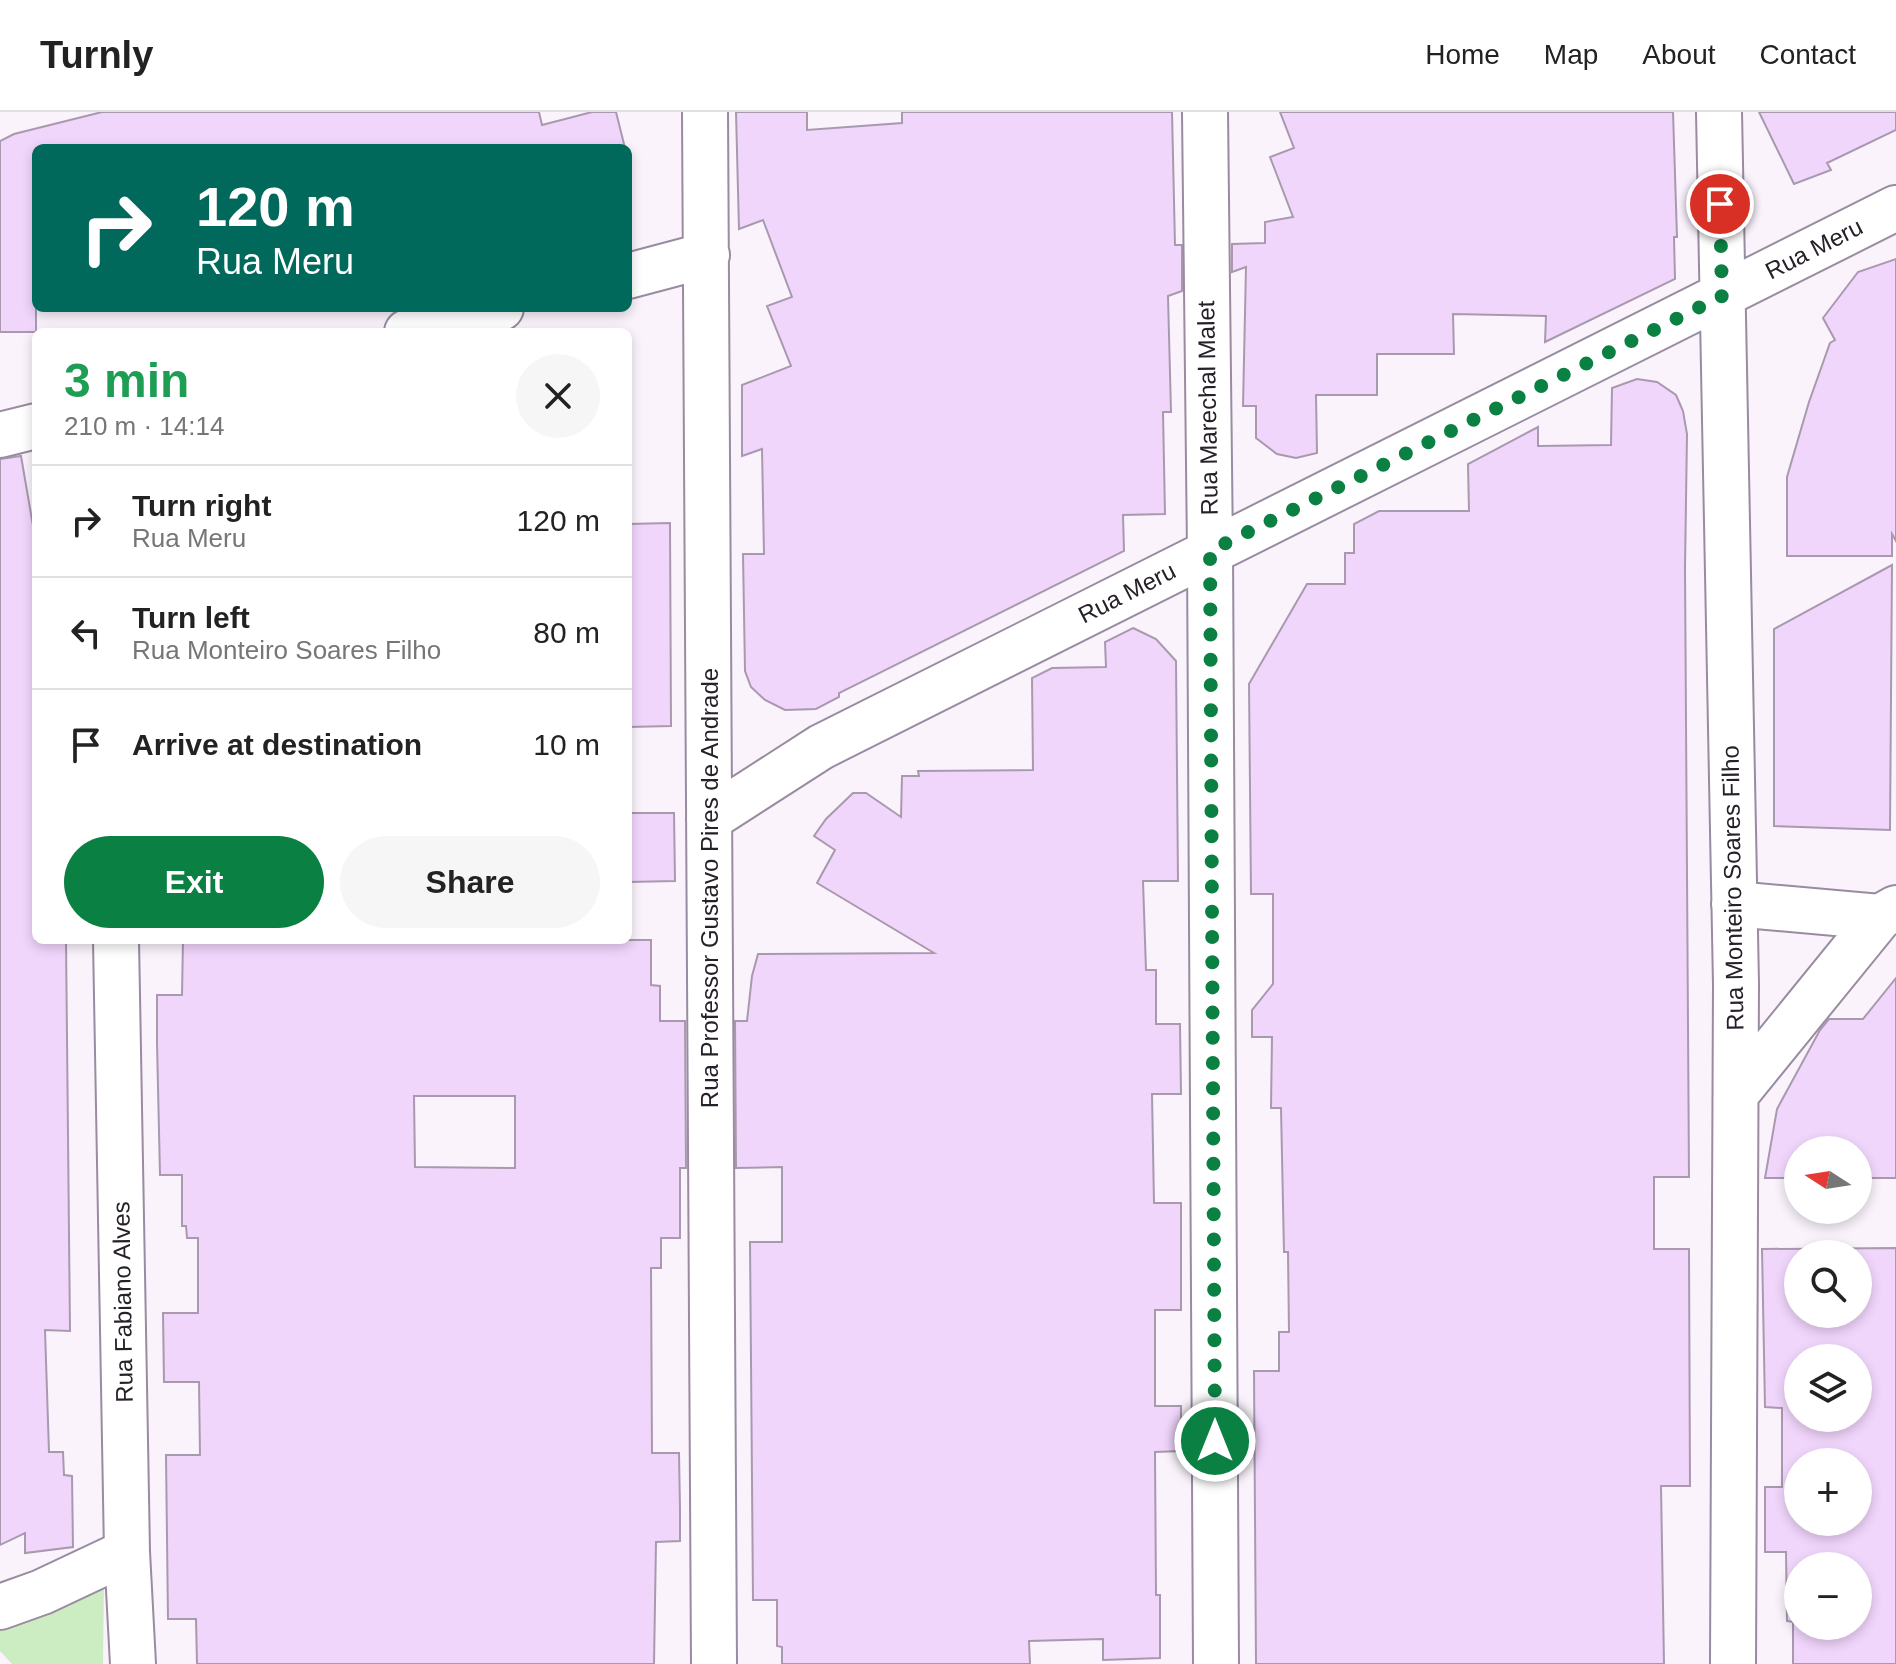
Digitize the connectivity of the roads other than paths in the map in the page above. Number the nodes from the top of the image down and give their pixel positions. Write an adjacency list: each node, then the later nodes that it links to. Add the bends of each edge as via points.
1 (705, 112): 5 (street, Rua Professor Gustavo Pires de Andrade)
2 (1205, 112): 12 (street, Rua Marechal Malet)
3 (1719, 112): 7 (street, Rua Monteiro Soares Filho)
4 (1896, 208): 7 (street, Rua Meru)
5 (707, 255): 6 (street); 13 (street, Rua Professor Gustavo Pires de Andrade)
6 (632, 275)
7 (1722, 296): 12 (street, Rua Meru); 14 (street, Rua Monteiro Soares Filho)
8 (485, 312): 9 (street)
9 (423, 328)
10 (32, 427): 11 (street)
11 (0, 435)
12 (1210, 551): 13 (street, Rua Meru, via 821,747); 22 (street, Rua Marechal Malet)
13 (709, 819): 21 (street, Rua Professor Gustavo Pires de Andrade)
14 (1734, 904): 15 (street); 17 (street, Rua Monteiro Soares Filho)
15 (1888, 913): 17 (street)
16 (116, 944): 18 (street, Rua Fabiano Alves)
17 (1736, 1094): 23 (street, Rua Monteiro Soares Filho)
18 (127, 1552): 19 (street); 20 (street, Rua Fabiano Alves)
19 (0, 1607)
20 (133, 1664)
21 (714, 1664)
22 (1216, 1664)
23 (1733, 1664)

